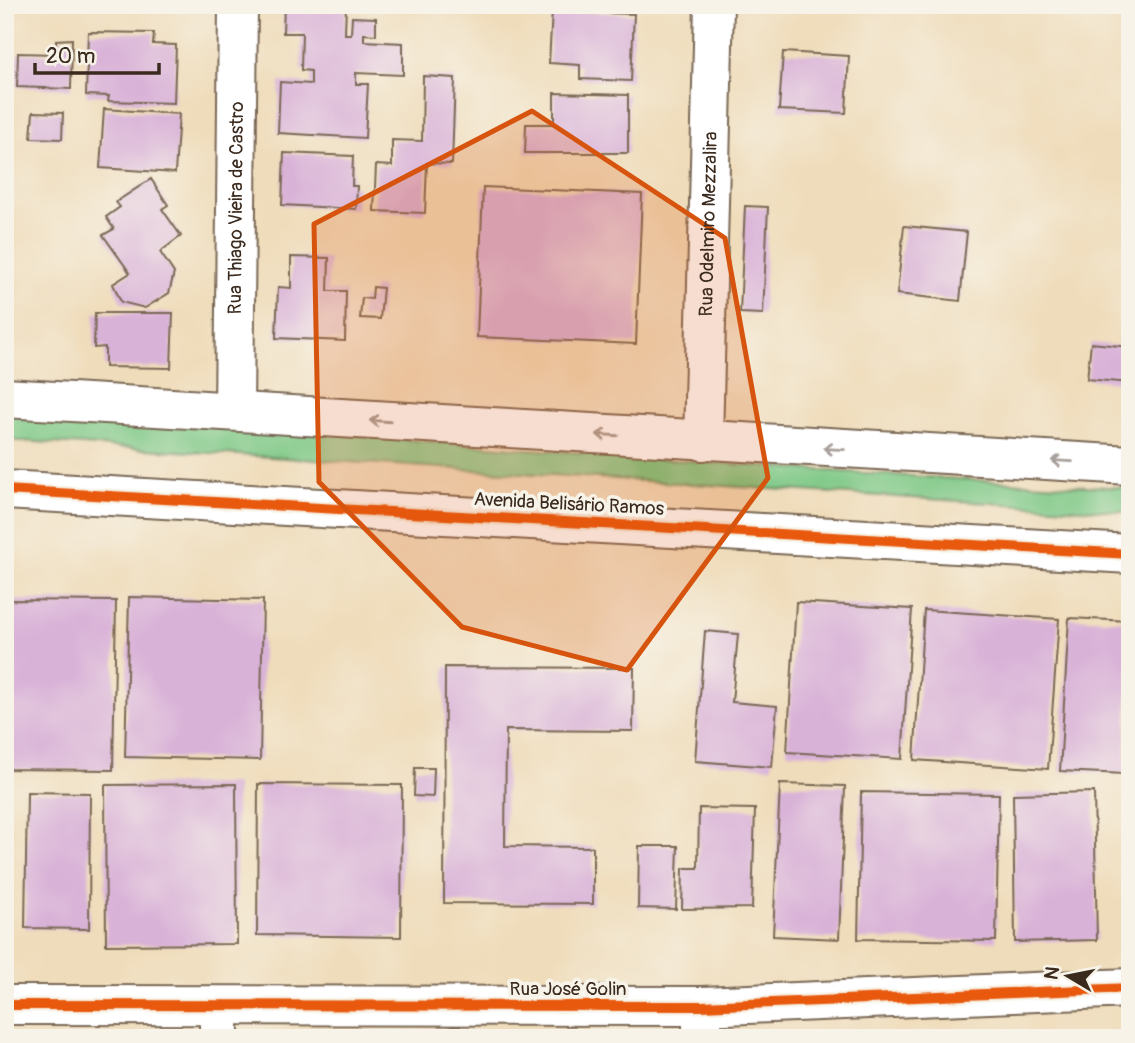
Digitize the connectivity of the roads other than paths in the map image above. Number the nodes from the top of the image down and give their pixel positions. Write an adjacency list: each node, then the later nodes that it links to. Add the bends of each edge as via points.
1 (238, 5): 4 (main road, Rua Thiago Vieira de Castro)
2 (714, 5): 5 (main road, Rua Odelmiro Mezzalira)
3 (5, 398): 4 (main road)
4 (234, 411): 5 (main road, one-way to 4)
5 (703, 442): 6 (main road, one-way to 5)
6 (1130, 465)
7 (5, 490): 8 (main road, Avenida Belisário Ramos)
8 (1130, 554)
9 (1130, 988): 11 (main road, Rua José Golin)
10 (5, 1005): 12 (main road, Rua José Golin)
11 (702, 1022): 12 (main road, Rua José Golin)
12 (219, 1023)

